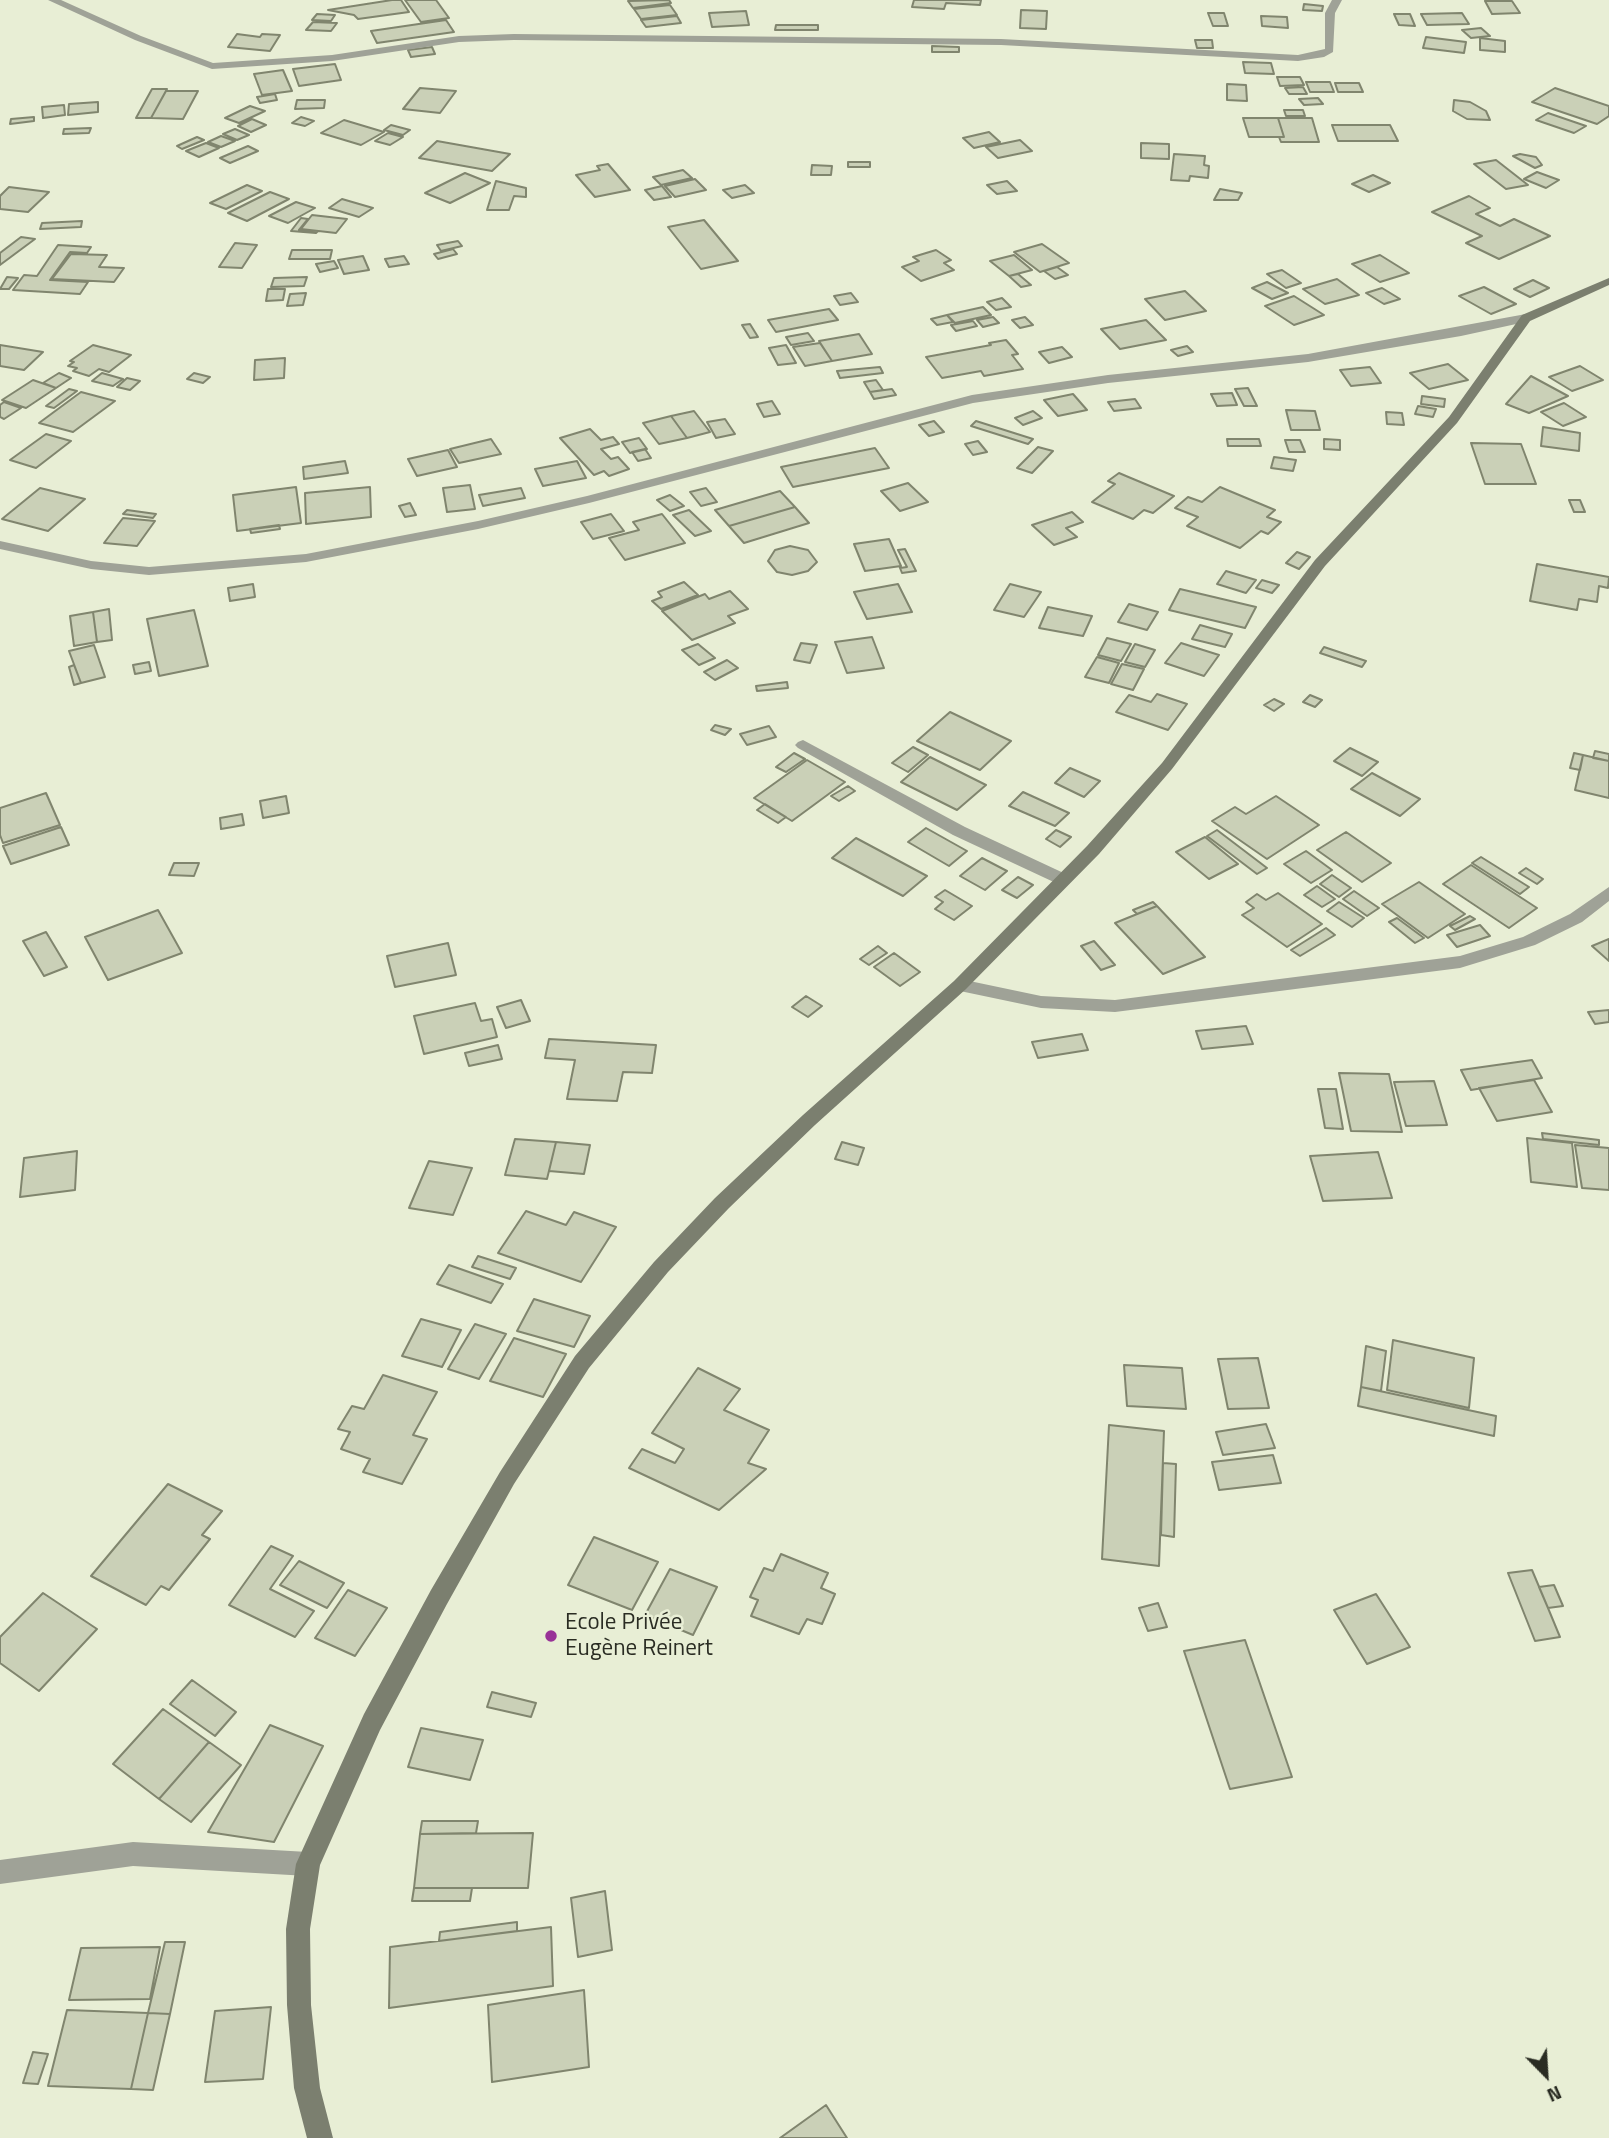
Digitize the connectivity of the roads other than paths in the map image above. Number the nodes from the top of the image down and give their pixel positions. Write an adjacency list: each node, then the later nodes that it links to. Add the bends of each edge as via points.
1 (53, 0): 2 (street, via 212,66 332,58 459,39 514,37 976,41 1311,57 1330,50 1330,13)
2 (1337, 0)
3 (1609, 281): 4 (street)
4 (1526, 318): 5 (street, via 1308,358 972,399 589,499 306,558 149,571 91,565); 8 (street, via 1453,420 1320,563 1167,766)
5 (7, 547): 6 (street)
6 (0, 559)
7 (803, 745): 8 (street, via 959,831)
8 (1064, 880): 10 (street)
9 (1609, 892): 10 (street, via 1576,918 1529,941 1460,962 1115,1006 1041,1002)
10 (960, 985): 11 (street, via 722,1203 582,1362 507,1478 439,1597 372,1722)
11 (308, 1864): 12 (street, via 133,1854); 13 (street, via 298,1929 299,2005 307,2088)
12 (0, 1872)
13 (320, 2138)

